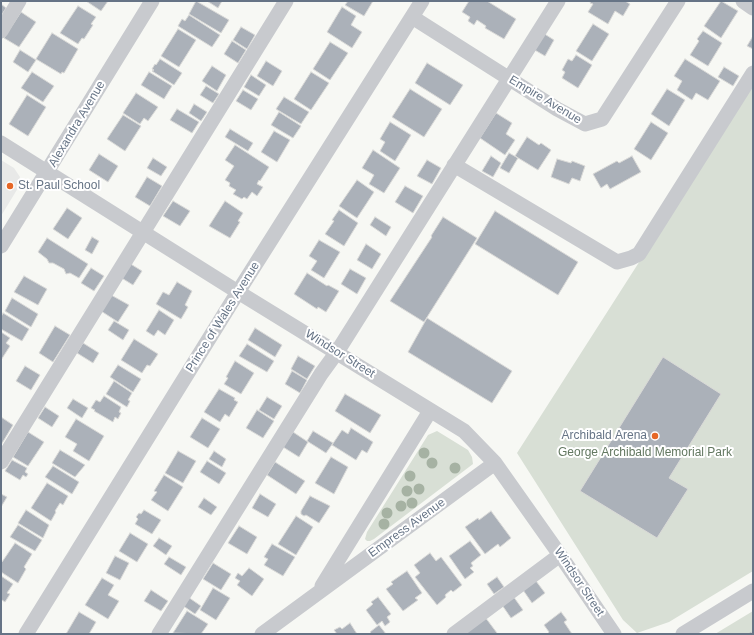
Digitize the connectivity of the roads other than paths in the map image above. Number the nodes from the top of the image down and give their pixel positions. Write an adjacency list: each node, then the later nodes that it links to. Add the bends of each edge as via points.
1 (19, 1): 10 (street)
2 (152, 1): 15 (street, Alexandra Avenue)
3 (286, 1): 16 (street)
4 (422, 1): 9 (street, Prince of Wales Avenue)
5 (558, 1): 12 (street)
6 (678, 1): 12 (street, Empire Avenue, via 602,118 585,124)
7 (743, 1): 8 (street)
8 (753, 8)
9 (412, 17): 12 (street, Empire Avenue); 18 (street, Prince of Wales Avenue)
10 (1, 31)
11 (753, 73): 14 (street, via 639,254 631,258 617,262)
12 (509, 78): 14 (street)
13 (1, 143): 15 (street, Windsor Street)
14 (454, 165): 19 (street)
15 (48, 172): 16 (street, Windsor Street); 17 (street, Alexandra Avenue)
16 (144, 232): 18 (street, Windsor Street); 21 (street)
17 (1, 246)
18 (238, 292): 19 (street, Windsor Street); 26 (street, Prince of Wales Avenue)
19 (337, 352): 20 (street, Windsor Street); 27 (street)
20 (430, 411): 22 (street, Windsor Street, via 464,432); 25 (street, Empress Avenue)
21 (1, 462)
22 (495, 463): 23 (street, Windsor Street); 25 (street, Empress Avenue)
23 (560, 555): 29 (street); 30 (street, Windsor Street)
24 (753, 591): 31 (street)
25 (318, 592): 28 (street, Empress Avenue)
26 (26, 634)
27 (159, 634)
28 (262, 634)
29 (454, 634)
30 (614, 634)
31 (683, 634)

